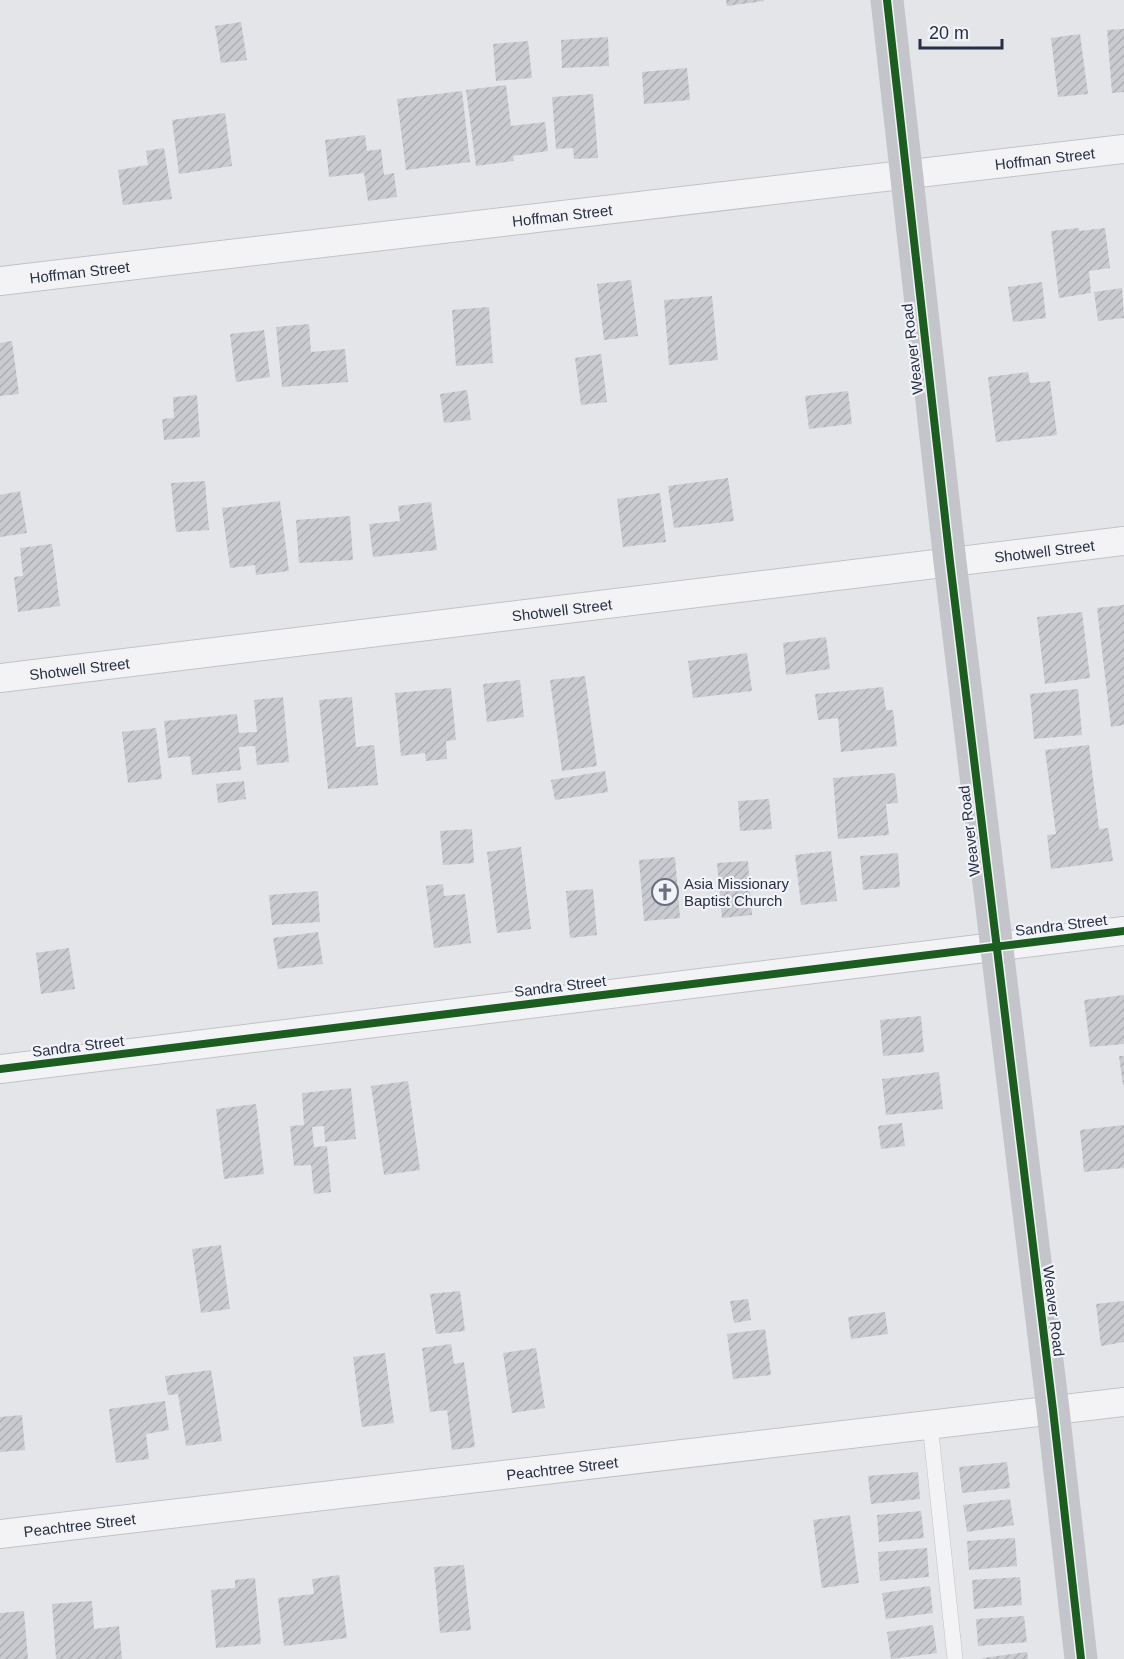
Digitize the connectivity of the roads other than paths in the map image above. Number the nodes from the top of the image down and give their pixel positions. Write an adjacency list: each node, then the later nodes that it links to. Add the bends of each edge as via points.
1 (887, 0): 3 (street, Weaver Road)
2 (1124, 149): 3 (street, Hoffman Street)
3 (906, 174): 4 (street, Hoffman Street); 6 (street, Weaver Road)
4 (0, 281)
5 (1124, 541): 6 (street, Shotwell Street)
6 (950, 562): 7 (street, Shotwell Street); 9 (street, Weaver Road)
7 (0, 678)
8 (1124, 931): 9 (street, Sandra Street)
9 (996, 946): 10 (street, Sandra Street); 12 (street, Weaver Road)
10 (0, 1070)
11 (1124, 1402): 12 (street, Peachtree Street)
12 (1053, 1410): 13 (street, Peachtree Street); 16 (street, Weaver Road)
13 (930, 1424): 14 (street, Peachtree Street); 15 (lane)
14 (0, 1534)
15 (955, 1659)
16 (1081, 1659)

